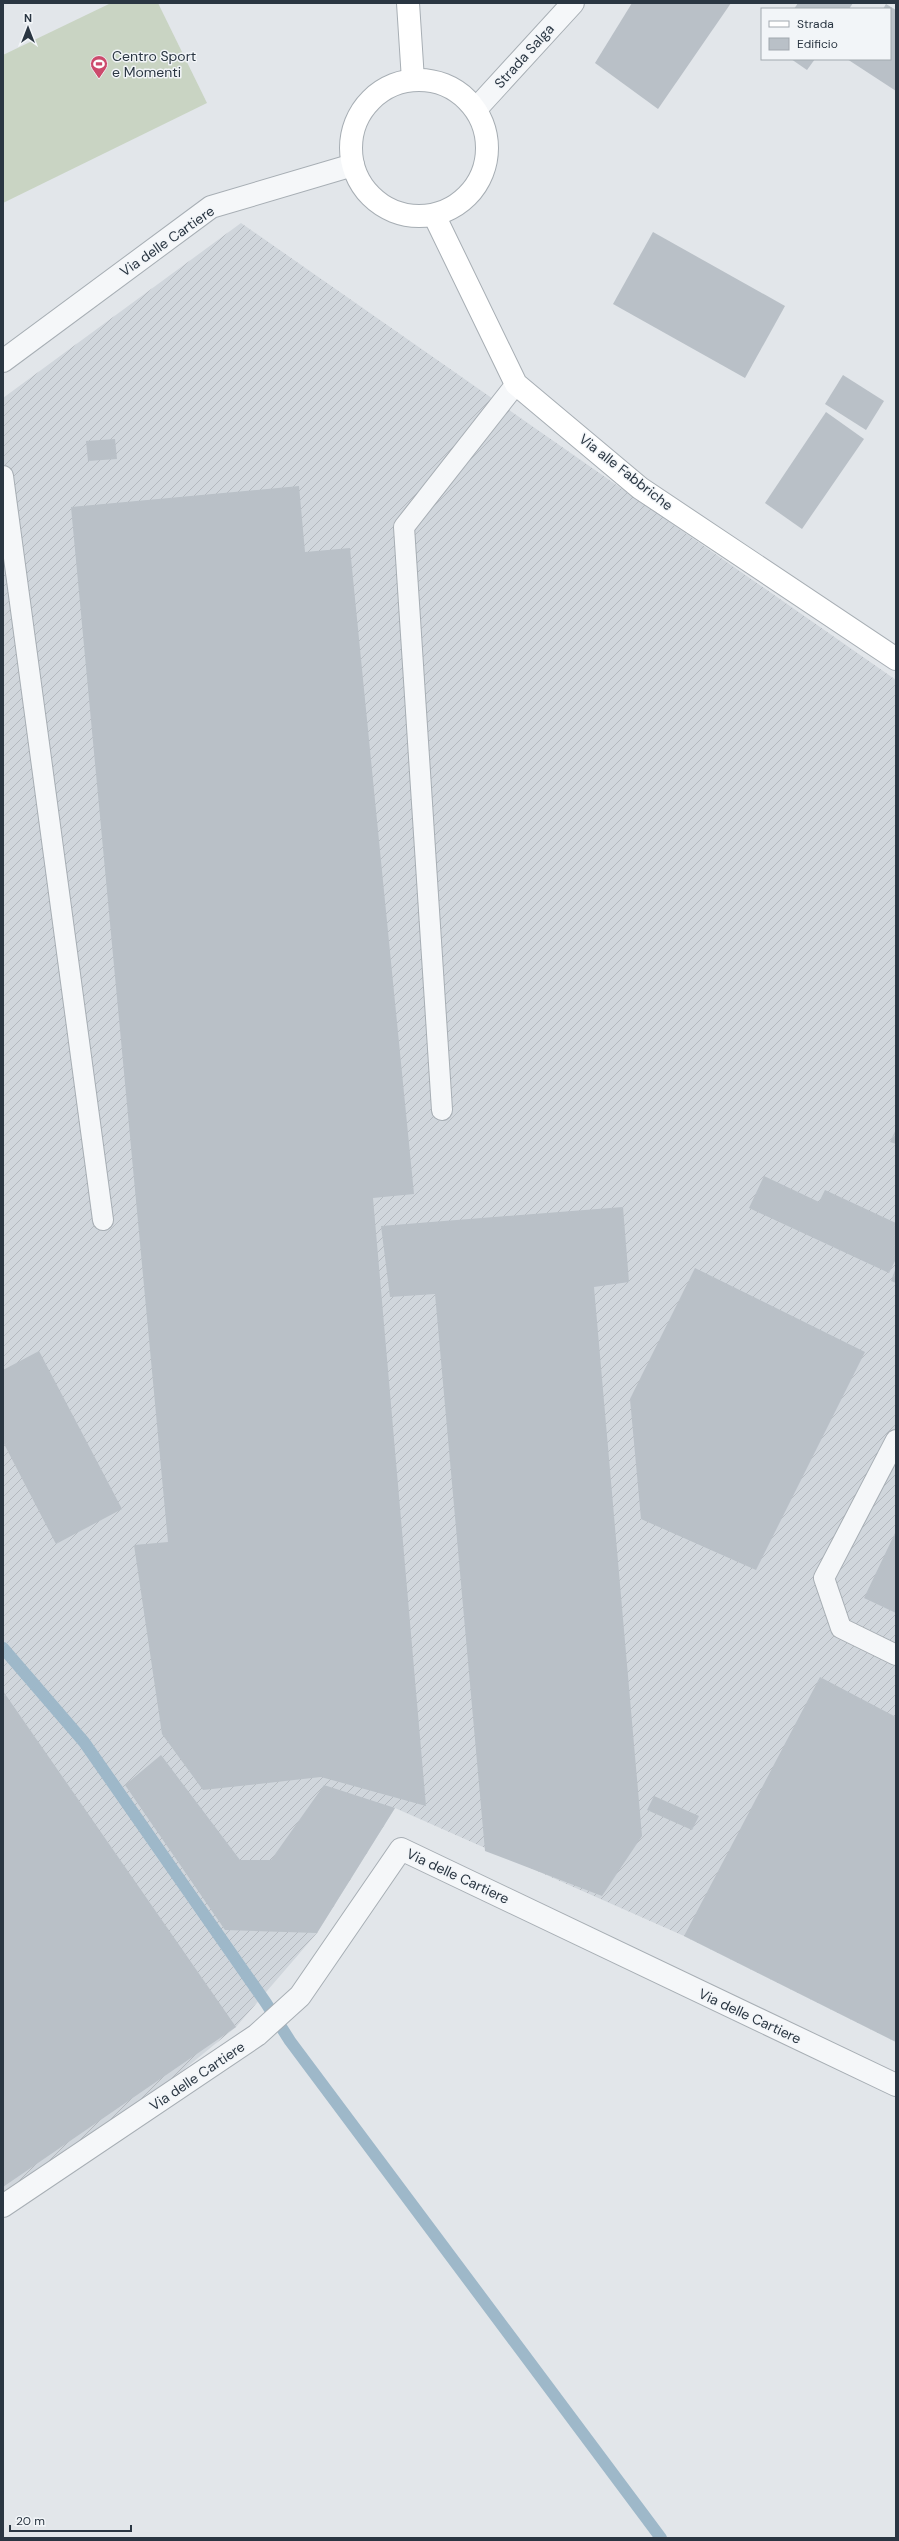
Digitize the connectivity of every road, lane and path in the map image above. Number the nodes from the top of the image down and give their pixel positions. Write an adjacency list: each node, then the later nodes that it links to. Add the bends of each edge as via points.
1 (408, 3): 3 (street)
2 (573, 3): 4 (street, Strada Salga)
3 (413, 80): 4 (street, via 449,87); 5 (street, via 399,83 379,93 363,109 352,134)
4 (476, 109): 6 (street, via 485,128 488,148 479,183 458,206)
5 (353, 164): 6 (street, via 360,182 373,199 392,211 411,216); 7 (street, Via delle Cartiere, via 211,207)
6 (434, 215): 8 (street, Via alle Fabbriche)
7 (3, 361)
8 (516, 384): 10 (street, Via alle Fabbriche, via 640,488); 11 (lane, via 404,527)
9 (3, 476): 12 (lane)
10 (896, 659)
11 (442, 1110)
12 (102, 1220)
13 (896, 1440): 14 (lane, via 824,1578 841,1628)
14 (896, 1655)
15 (896, 2085): 16 (street, Via delle Cartiere, via 401,1849 300,1996 257,2035)
16 (3, 2206)

